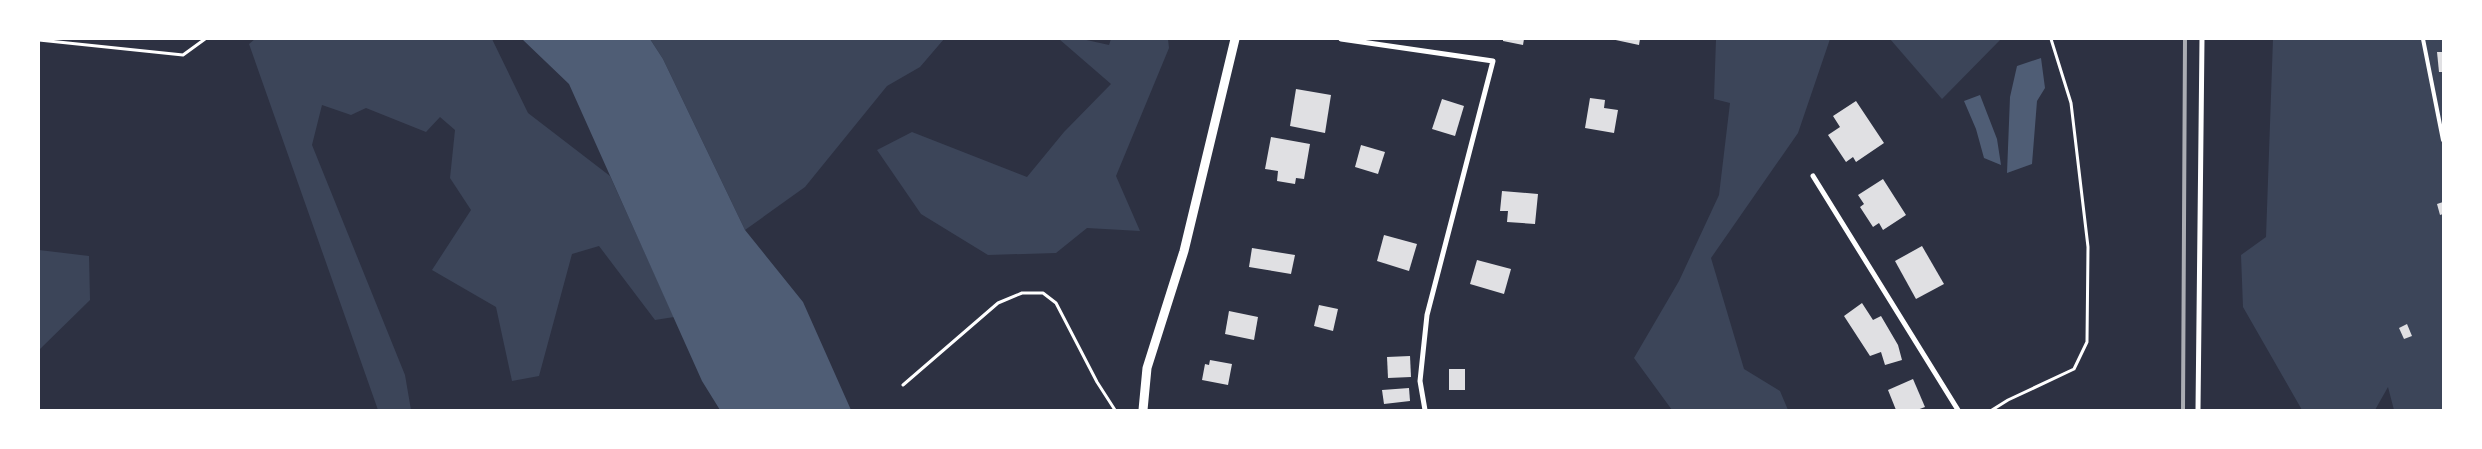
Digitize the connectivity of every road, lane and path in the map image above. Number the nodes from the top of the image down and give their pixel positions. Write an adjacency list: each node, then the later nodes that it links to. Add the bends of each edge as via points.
1 (205, 39): 7 (path, via 183,55)
2 (1235, 39): 12 (street, via 1184,251 1148,368)
3 (1342, 39): 13 (street, via 1493,61 1427,315 1420,381)
4 (2051, 39): 15 (path, via 2071,103 2084,209 2088,247 2087,342 2074,369)
5 (2202, 39): 16 (street)
6 (2423, 39): 8 (lane)
7 (39, 40)
8 (2443, 140)
9 (1812, 176): 14 (street)
10 (903, 385): 11 (path, via 998,303 1022,292 1043,293 1056,303)
11 (1115, 410)
12 (1143, 410)
13 (1425, 410)
14 (1958, 410)
15 (1992, 410)
16 (2198, 410)

